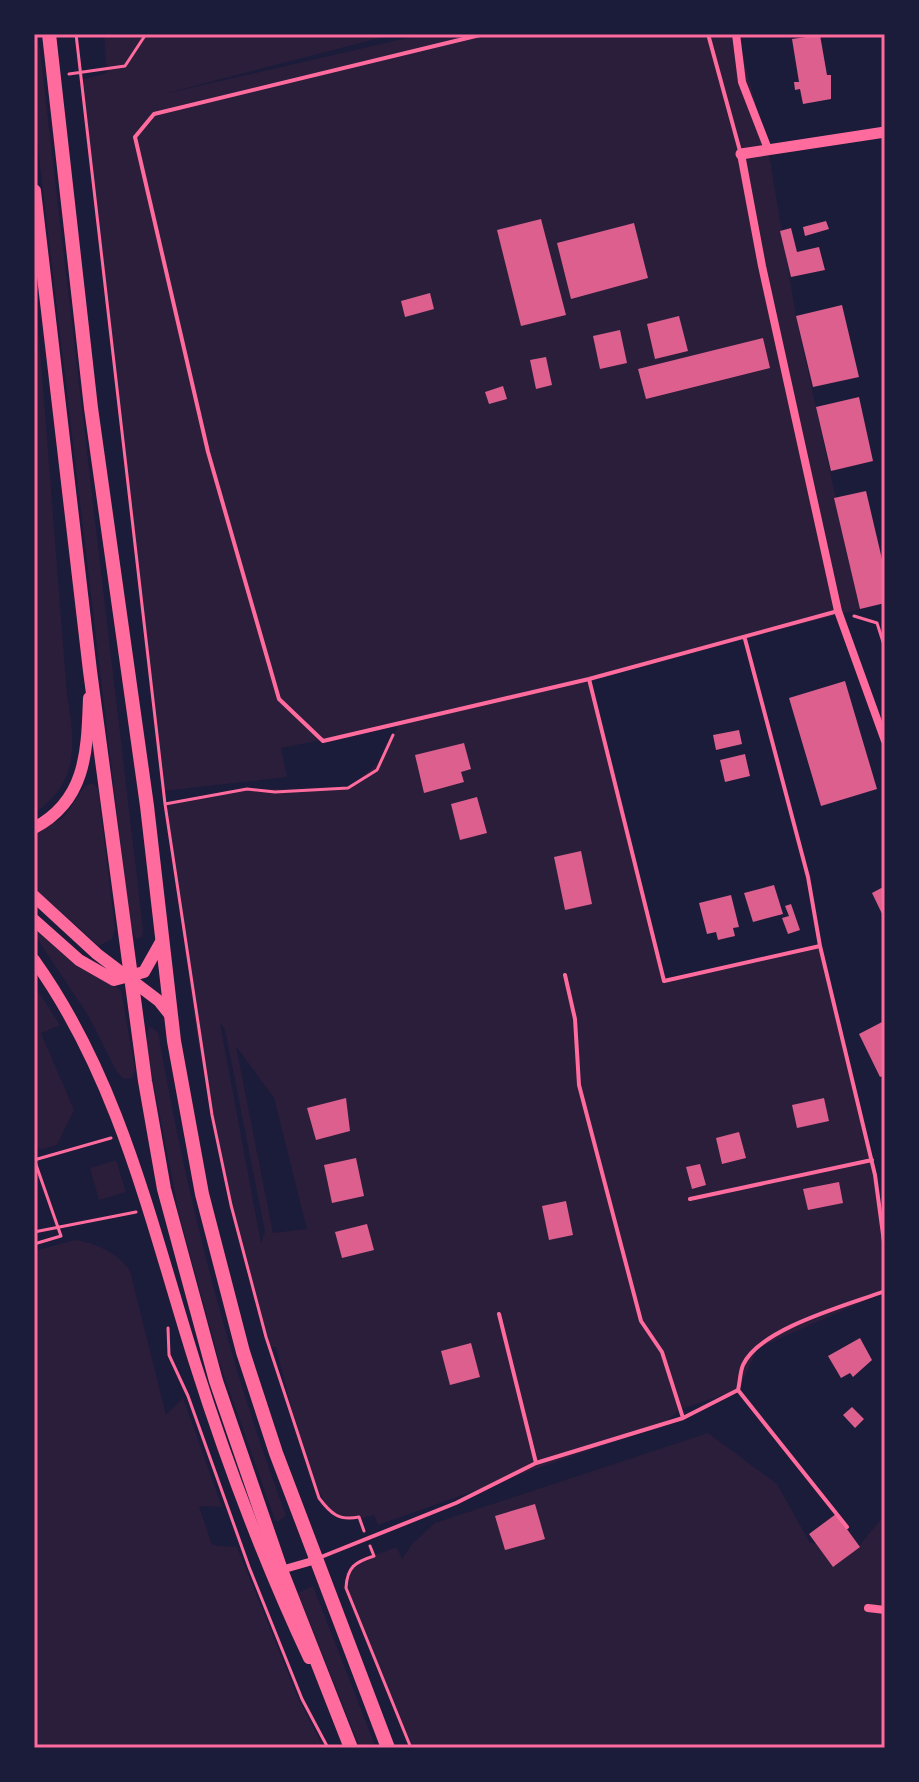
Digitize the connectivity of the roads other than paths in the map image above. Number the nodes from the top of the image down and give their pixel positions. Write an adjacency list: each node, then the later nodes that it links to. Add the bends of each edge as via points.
1 (49, 34): 18 (main road, via 91,408)
2 (484, 34): 13 (lane, via 154,114 135,137 208,452 279,699 323,741)
3 (708, 34): 7 (lane)
4 (736, 34): 6 (street, via 742,82)
5 (885, 132): 6 (street)
6 (768, 149): 7 (street)
7 (741, 154): 10 (street)
8 (34, 191): 9 (main road)
9 (35, 208): 12 (main road)
10 (838, 611): 11 (lane); 14 (street)
11 (745, 639): 13 (lane); 19 (lane, via 808,877)
12 (90, 671): 15 (main road, via 84,770 74,793); 22 (main road)
13 (589, 679): 19 (lane, via 664,981)
14 (885, 741)
15 (34, 828)
16 (34, 896): 22 (main road)
17 (34, 920): 22 (main road, via 99,974 114,980)
18 (162, 940): 22 (main road, via 144,972); 23 (main road)
19 (820, 946): 24 (lane)
20 (34, 960): 37 (main road, via 99,1070 244,1506 271,1578)
21 (565, 975): 30 (lane, via 575,1019 579,1085 641,1321 662,1352)
22 (131, 978): 23 (main road); 34 (main road, via 164,1189 216,1381)
23 (171, 1016): 33 (main road, via 202,1194 243,1352)
24 (872, 1160): 25 (lane); 26 (lane)
25 (690, 1199)
26 (885, 1249)
27 (885, 1291): 29 (lane, via 788,1329 758,1348 743,1365)
28 (499, 1314): 31 (lane)
29 (738, 1390): 30 (lane); 32 (lane)
30 (683, 1418): 31 (lane)
31 (536, 1463): 33 (lane, via 456,1503)
32 (847, 1527)
33 (316, 1560): 34 (street); 38 (main road)
34 (281, 1570): 37 (main road)
35 (868, 1608): 36 (street)
36 (885, 1610)
37 (351, 1748)
38 (388, 1748)

